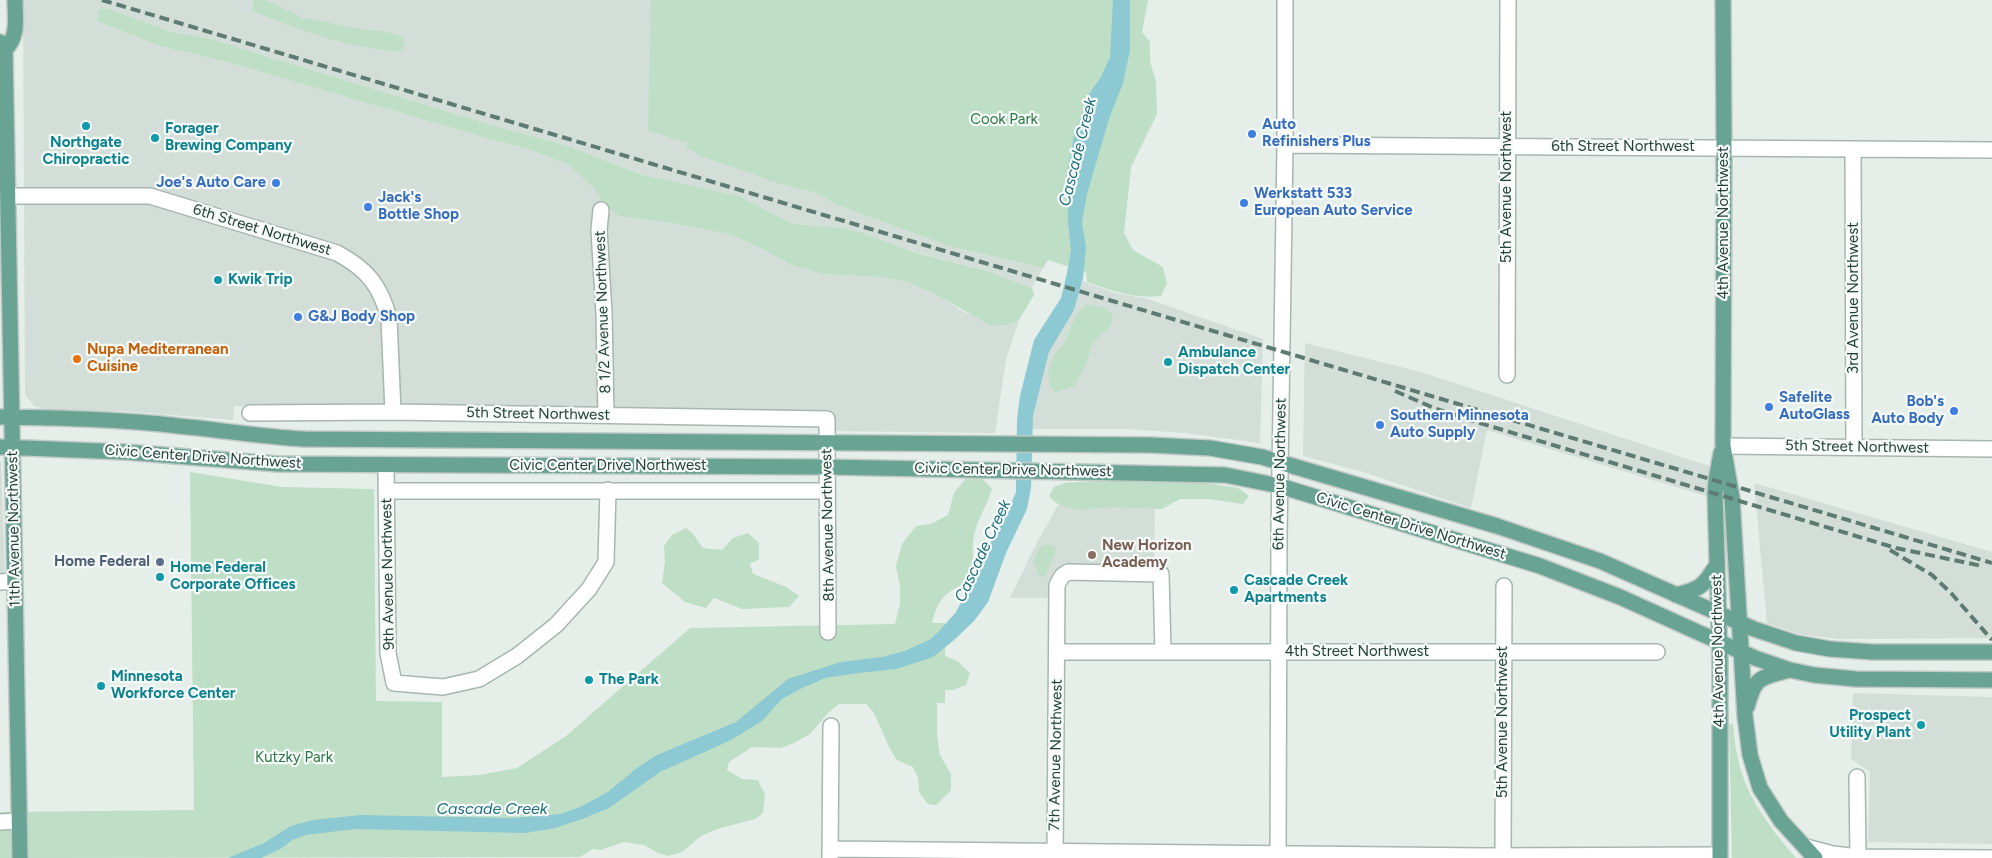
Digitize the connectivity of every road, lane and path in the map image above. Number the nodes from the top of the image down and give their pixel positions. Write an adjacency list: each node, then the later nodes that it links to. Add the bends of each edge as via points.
1 (15, 0): 5 (main road, 11th Avenue Northwest, via 15,35 13,42)
2 (1285, 0): 6 (street, 6th Avenue Northwest)
3 (1508, 0): 7 (street, 5th Avenue Northwest)
4 (1723, 0): 8 (main road, 4th Avenue Northwest)
5 (3, 46): 11 (main road, 11th Avenue Northwest)
6 (1285, 145): 7 (street, 6th Street Northwest); 25 (street, 6th Avenue Northwest)
7 (1507, 146): 8 (street, 6th Street Northwest); 14 (street, 5th Avenue Northwest)
8 (1724, 147): 9 (street, 6th Street Northwest); 21 (main road, 4th Avenue Northwest)
9 (1853, 149): 10 (street, 6th Street Northwest); 23 (street, 3rd Avenue Northwest)
10 (1992, 150)
11 (8, 196): 13 (main road, 11th Avenue Northwest); 15 (street, 6th Street Northwest, via 150,196 319,247 351,260 368,275 387,311 391,332)
12 (601, 210): 17 (street, 8 1/2 Avenue Northwest)
13 (4, 230): 18 (main road, 11th Avenue Northwest)
14 (1507, 375)
15 (393, 412): 16 (street, 5th Street Northwest); 17 (street, 5th Street Northwest)
16 (250, 413)
17 (606, 414): 19 (street, 5th Street Northwest)
18 (6, 417): 20 (main road, Civic Center Drive Northwest, via 149,423 260,437 304,439); 22 (main road, 11th Avenue Northwest)
19 (827, 419): 20 (street, 8th Avenue Northwest)
20 (827, 442): 25 (main road, Civic Center Drive Northwest, via 1196,447); 27 (street, 8th Avenue Northwest)
21 (1723, 446): 23 (street, 5th Street Northwest); 32 (main road, 4th Avenue Northwest, via 1716,480); 37 (main road, 4th Avenue Northwest, via 1731,485)
22 (7, 447): 26 (main road, Civic Center Drive Northwest, via 278,464); 33 (main road, 11th Avenue Northwest)
23 (1854, 447): 24 (street, 5th Street Northwest)
24 (1992, 449)
25 (1280, 461): 28 (street, 6th Avenue Northwest); 35 (main road, Civic Center Drive Northwest, via 1545,541)
26 (386, 466): 27 (main road, Civic Center Drive Northwest); 30 (street, 9th Avenue Northwest)
27 (827, 467): 28 (main road, Civic Center Drive Northwest, via 1212,474); 31 (street, 8th Avenue Northwest)
28 (1280, 486): 39 (main road, Civic Center Drive Northwest, via 1562,574); 46 (street, 6th Avenue Northwest)
29 (608, 490): 30 (street); 30 (street, 9th Avenue Northwest, via 606,562 588,589 556,625 517,656 479,679 443,687 394,683 388,653); 31 (street)
30 (386, 491)
31 (827, 491): 38 (street, 8th Avenue Northwest)
32 (1716, 566): 35 (main road, via 1705,584); 36 (main road, 4th Avenue Northwest)
33 (7, 581): 52 (main road, 11th Avenue Northwest)
34 (1504, 586): 43 (street, 5th Avenue Northwest)
35 (1676, 595): 36 (main road, Civic Center Drive Northwest)
36 (1718, 614): 37 (main road, Civic Center Drive Northwest); 39 (main road, 4th Avenue Northwest)
37 (1739, 623): 40 (main road, 4th Avenue Northwest); 45 (main road, Civic Center Drive Northwest, via 1785,640 1830,649)
38 (828, 632)
39 (1719, 642): 40 (main road, Civic Center Drive Northwest); 59 (main road, 4th Avenue Northwest)
40 (1740, 651): 47 (main road, Civic Center Drive Northwest); 49 (main road)
41 (1057, 652): 42 (street, 4th Street Northwest); 42 (street, 7th Avenue Northwest, via 1057,585 1068,572 1162,574); 56 (street, 7th Avenue Northwest)
42 (1163, 652): 46 (street, 4th Street Northwest)
43 (1504, 652): 44 (street, 4th Street Northwest); 46 (street, 4th Street Northwest); 58 (street, 5th Avenue Northwest)
44 (1657, 652)
45 (1992, 652)
46 (1279, 653): 57 (street, 6th Avenue Northwest)
47 (1790, 670): 48 (main road, Civic Center Drive Northwest, via 1865,679); 49 (main road, via 1767,676 1756,683)
48 (1992, 680)
49 (1745, 716): 54 (main road, via 1750,756 1760,788 1776,816)
50 (831, 726): 55 (street)
51 (1857, 777): 61 (street)
52 (19, 821): 53 (street); 60 (main road, 11th Avenue Northwest)
53 (0, 822)
54 (1811, 852): 61 (street)
55 (830, 854): 56 (street)
56 (1055, 855): 57 (street)
57 (1278, 856): 58 (street)
58 (1503, 857): 59 (street)
59 (1720, 857)
60 (20, 858)
61 (1858, 858): 62 (street)
62 (1992, 858)

